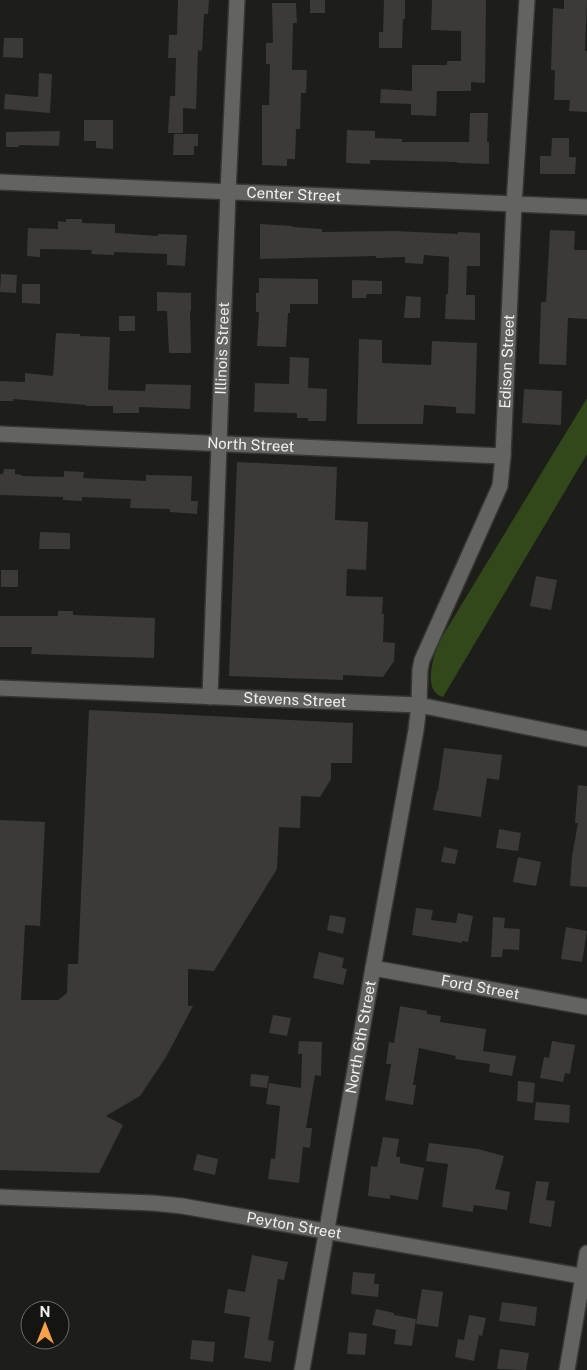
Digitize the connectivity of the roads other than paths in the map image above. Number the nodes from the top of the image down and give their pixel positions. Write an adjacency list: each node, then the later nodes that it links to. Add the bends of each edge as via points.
1 (237, 0): 4 (street, Illinois Street)
2 (527, 0): 5 (street, Edison Street)
3 (0, 182): 4 (street, Center Street)
4 (228, 192): 5 (street, Center Street); 8 (street, Illinois Street)
5 (514, 204): 6 (street, Center Street); 9 (street, Edison Street)
6 (587, 208)
7 (0, 434): 8 (street, North Street)
8 (219, 443): 9 (street, North Street); 11 (street, Illinois Street)
9 (503, 456): 12 (street, Edison Street, via 500,486 422,660)
10 (0, 688): 11 (street, Stevens Street)
11 (210, 696): 12 (street, Stevens Street)
12 (420, 705): 13 (street, Stevens Street); 14 (street, North 6th Street)
13 (587, 739)
14 (373, 968): 15 (street, Ford Street); 17 (street, North 6th Street)
15 (587, 1007)
16 (0, 1197): 17 (street, Peyton Street, via 154,1203)
17 (326, 1231): 19 (street, Peyton Street); 20 (street, North 6th Street)
18 (587, 1253): 19 (street)
19 (585, 1277): 21 (street)
20 (302, 1370)
21 (567, 1370)

